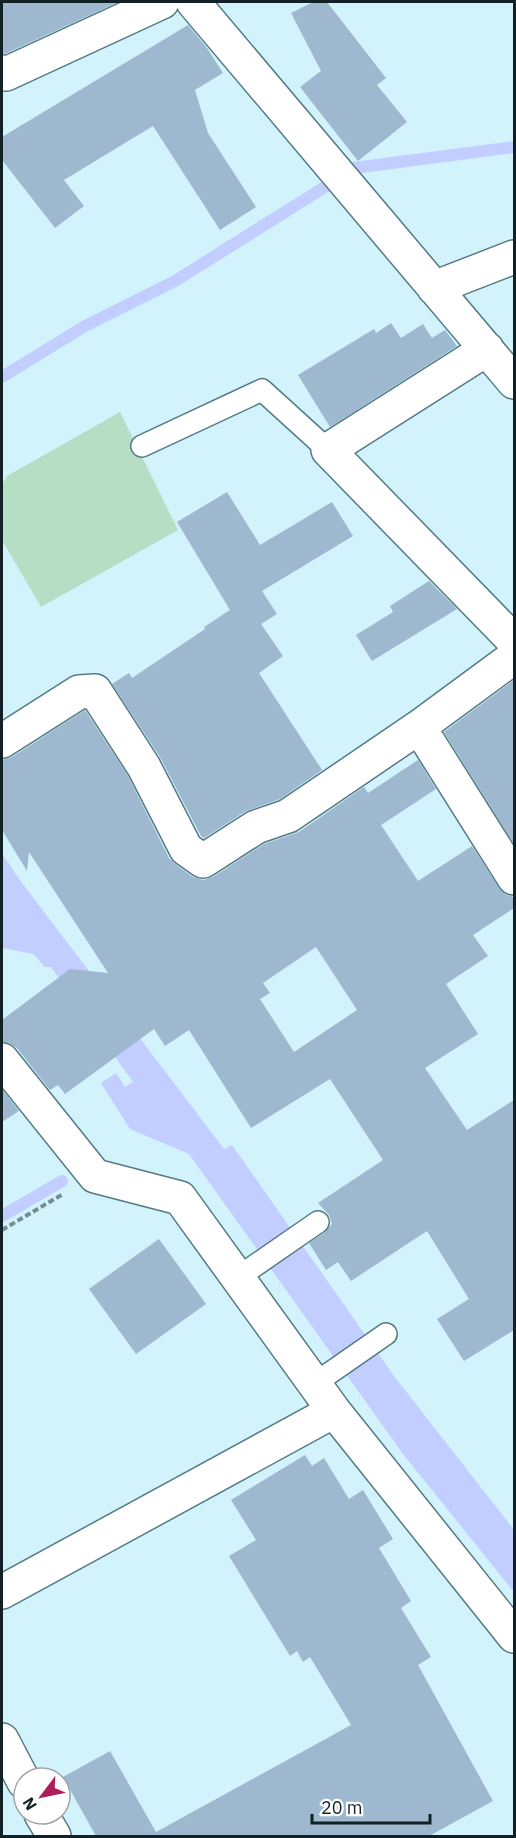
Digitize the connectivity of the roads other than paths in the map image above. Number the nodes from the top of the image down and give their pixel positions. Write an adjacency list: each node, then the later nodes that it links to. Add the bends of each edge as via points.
1 (162, 2): 3 (street, via 6,74)
2 (193, 2): 5 (street)
3 (2, 72)
4 (514, 257): 5 (street)
5 (434, 288): 6 (street)
6 (487, 350): 7 (street); 9 (street)
7 (514, 382)
8 (142, 446): 9 (lane, via 262,390)
9 (328, 450): 10 (street)
10 (514, 641)
11 (514, 657): 12 (street)
12 (419, 727): 13 (street, via 288,816 256,827 203,861 186,849 144,766 95,691 79,692); 14 (street)
13 (2, 741)
14 (514, 878)
15 (2, 1060): 17 (street, via 95,1176 180,1198)
16 (318, 1222): 17 (lane)
17 (247, 1271): 19 (street)
18 (381, 1338): 19 (lane)
19 (322, 1378): 20 (street)
20 (334, 1411): 21 (street); 22 (street)
21 (2, 1592)
22 (514, 1636)
23 (2, 1740): 24 (street)
24 (16, 1766)

